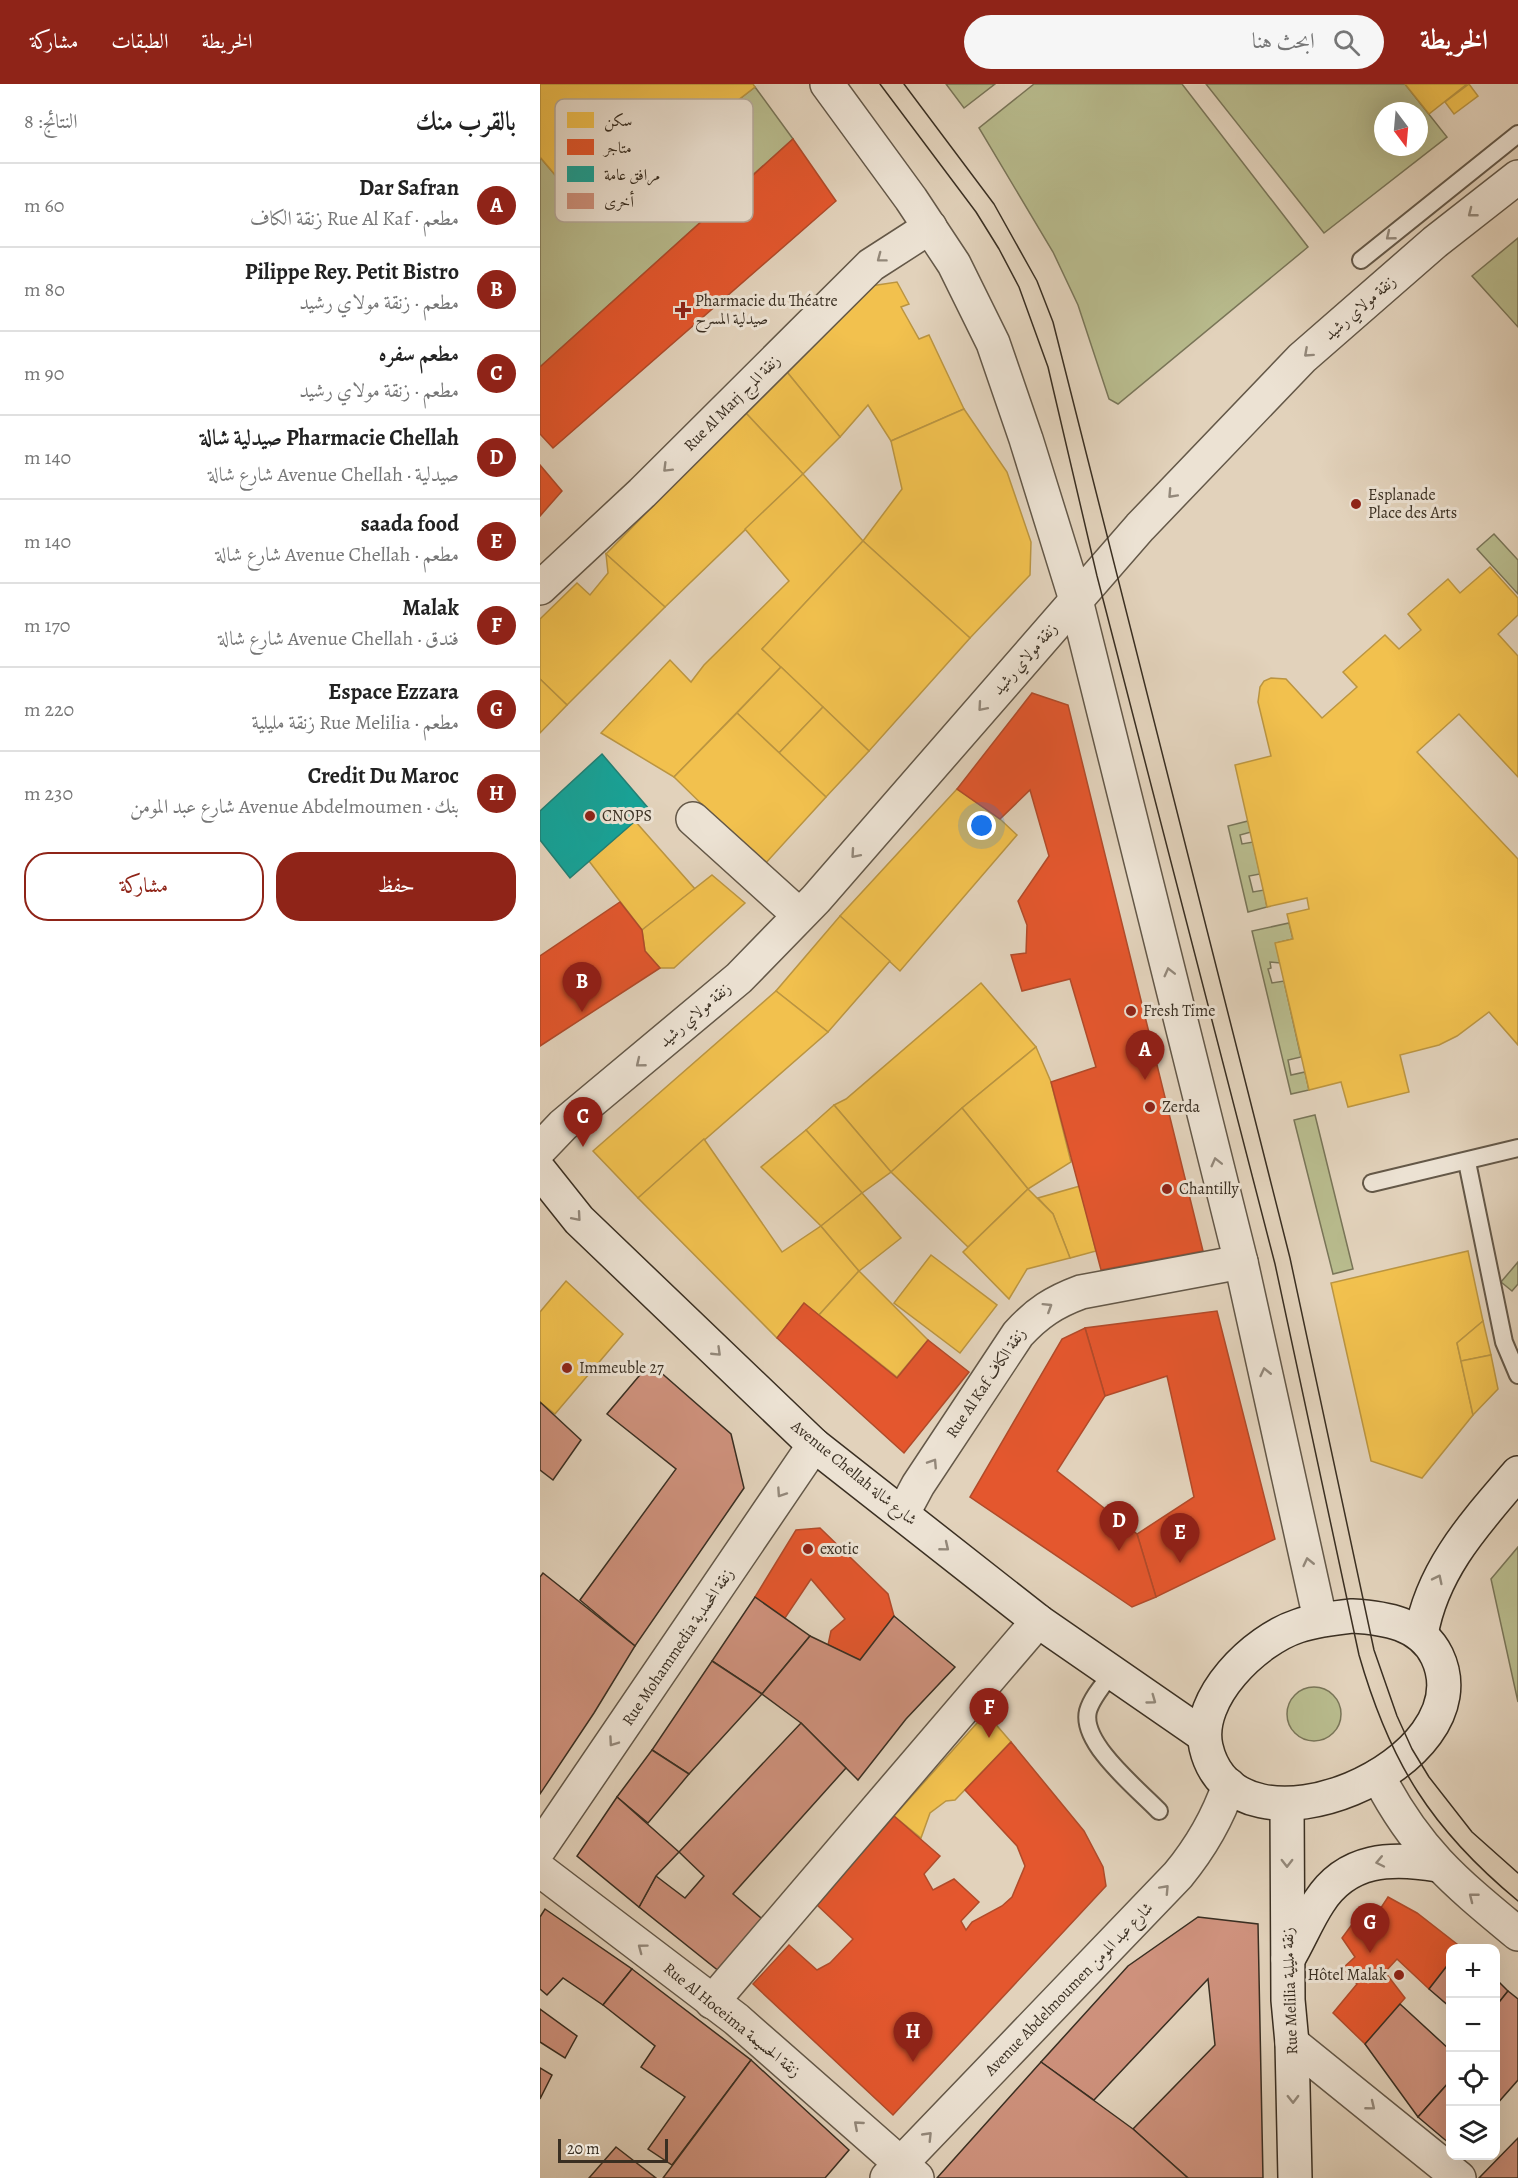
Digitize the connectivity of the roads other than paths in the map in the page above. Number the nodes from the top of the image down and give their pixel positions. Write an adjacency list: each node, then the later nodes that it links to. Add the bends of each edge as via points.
1 (827, 84): 4 (street)
2 (1518, 134): 5 (lane, one-way to 5)
3 (1518, 177): 7 (street, زنقة مولاي رشيد, one-way to 7, via 1435,242 1302,358 1140,527)
4 (930, 227): 6 (street, Rue Al Marj زنقة المرج, one-way to 6, via 871,265 642,493); 7 (street, via 954,264 993,343)
5 (1361, 260)
6 (540, 588)
7 (1076, 600): 9 (street, زنقة مولاي رشيد, one-way to 9, via 816,899); 15 (street, one-way to 7)
8 (693, 819): 9 (street)
9 (798, 914): 11 (street, زنقة مولاي رشيد, one-way to 11, via 739,978 563,1125)
10 (1518, 1148): 12 (lane)
11 (540, 1149)
12 (1467, 1162): 14 (lane); 16 (lane, via 1504,1341)
13 (540, 1171): 17 (street, Avenue Chellah شارع شالة, one-way to 17, via 579,1220)
14 (1372, 1183)
15 (1241, 1262): 19 (street, Rue Al Kaf زنقة الكاف, one-way to 15, via 1018,1334 1036,1314 1081,1292); 20 (street, one-way to 15)
16 (1518, 1375)
17 (814, 1445): 19 (street, Avenue Chellah شارع شالة); 29 (street, Rue Mohammedia زنقة المحمدية, one-way to 29)
18 (1518, 1473): 22 (street, one-way to 18, via 1425,1611 1446,1564)
19 (903, 1513): 21 (street, Avenue Chellah شارع شالة, one-way to 21)
20 (1320, 1619): 22 (street, via 1352,1616 1396,1621); 24 (street, via 1274,1637 1236,1669 1221,1689)
21 (1038, 1621): 23 (street, Avenue Chellah شارع شالة); 34 (street)
22 (1421, 1635): 25 (street, via 1434,1649 1441,1665 1443,1701 1426,1734)
23 (1113, 1672): 24 (street, Avenue Chellah شارع شالة, one-way to 24); 28 (lane, via 1092,1700 1089,1731 1100,1750)
24 (1203, 1734): 26 (street, via 1216,1770)
25 (1378, 1776): 27 (street, via 1334,1796); 30 (street, via 1414,1837)
26 (1229, 1785): 27 (street, via 1266,1803); 36 (street, Avenue Abdelmoumen شارع عبد المومن, one-way to 26, via 1173,1881 1200,1848)
27 (1287, 1804): 33 (street, Rue Melilia زنقة مليلية, one-way to 33)
28 (1159, 1811)
29 (540, 1848)
30 (1438, 1865): 32 (street, one-way to 30); 33 (street, one-way to 33, via 1394,1859 1353,1871 1337,1881 1318,1904)
31 (540, 1870): 34 (street, Rue Al Hoceima زنقة الحسيمة, one-way to 31)
32 (1518, 1934)
33 (1288, 1959): 35 (street, Rue Melilia زنقة مليلية)
34 (712, 2002): 36 (street, Rue Al Hoceima زنقة الحسيمة, one-way to 34, via 736,2019)
35 (1292, 2043): 37 (street, Rue Melilia زنقة مليلية, one-way to 37); 38 (street, one-way to 38)
36 (902, 2173)
37 (1295, 2178)
38 (1459, 2178)

